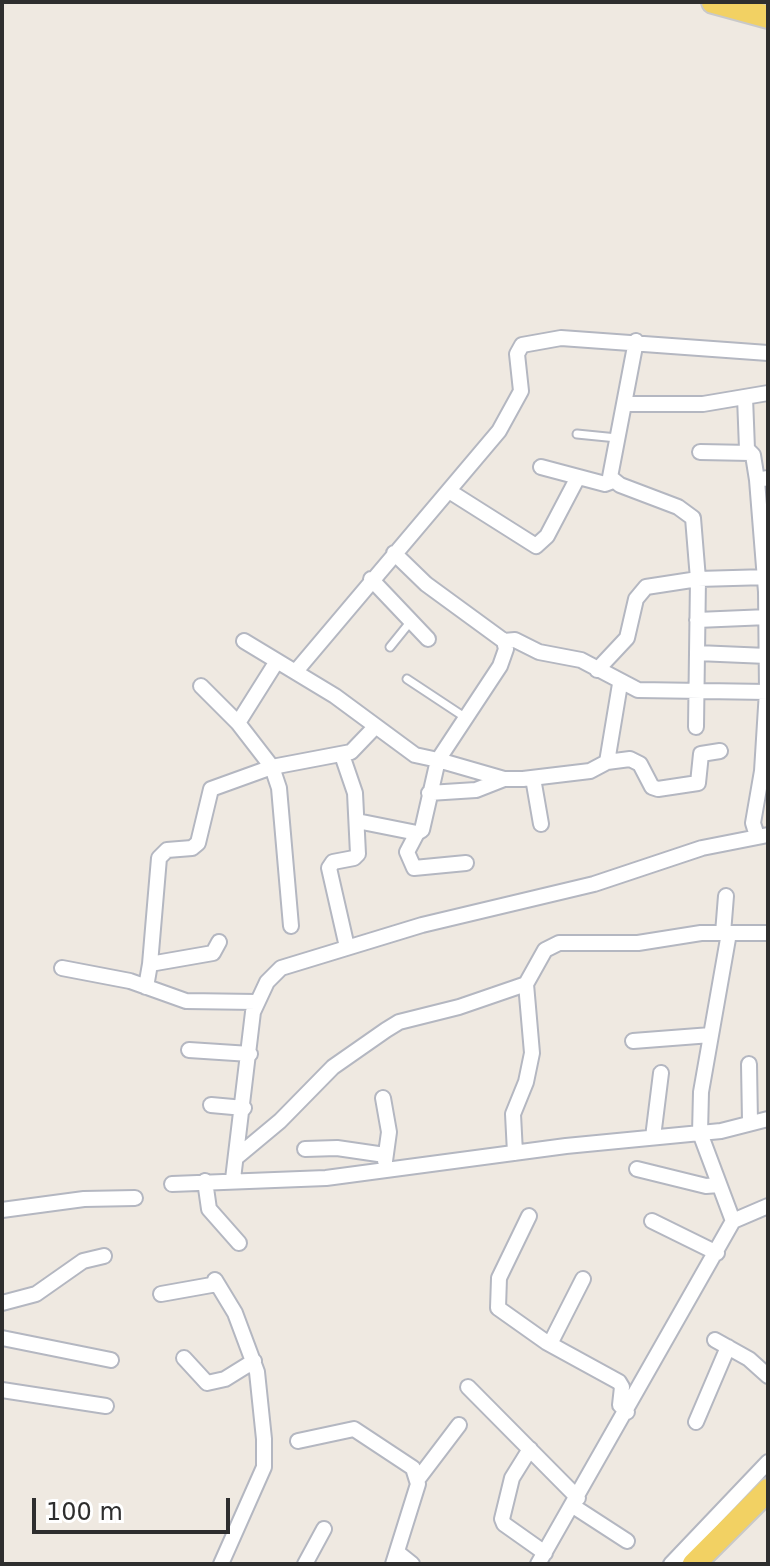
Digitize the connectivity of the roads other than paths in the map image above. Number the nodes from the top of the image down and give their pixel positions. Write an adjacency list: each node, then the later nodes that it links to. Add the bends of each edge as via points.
1 (713, 2): 2 (main road)
2 (768, 17)
3 (636, 341): 4 (street); 7 (street); 16 (street, via 549,338 522,345 517,354 521,391 516,403)
4 (768, 353)
5 (768, 393): 6 (street)
6 (745, 397): 7 (street, via 703,404); 11 (street)
7 (625, 404): 9 (street)
8 (577, 434): 9 (lane)
9 (617, 438): 15 (street, via 609,469)
10 (700, 452): 11 (street)
11 (751, 453): 14 (street)
12 (541, 467): 13 (street)
13 (578, 477): 15 (street); 16 (street, via 547,536 536,546)
14 (762, 479): 18 (street)
15 (613, 481): 20 (street, via 689,512 696,530)
16 (449, 491): 17 (street)
17 (394, 553): 19 (street); 26 (street, via 426,584)
18 (767, 577): 20 (street); 21 (street)
19 (371, 579): 23 (street); 31 (street)
20 (698, 579): 22 (street); 32 (street, via 656,583 639,593 627,638)
21 (767, 617): 22 (street); 29 (street)
22 (697, 620): 28 (street)
23 (411, 621): 24 (street); 27 (lane)
24 (428, 639)
25 (244, 641): 30 (street)
26 (504, 641): 32 (street, via 581,660); 38 (street, via 505,656)
27 (390, 647)
28 (697, 653): 29 (street); 36 (street)
29 (767, 656): 37 (street)
30 (277, 661): 31 (street); 39 (street)
31 (297, 670): 40 (street)
32 (597, 670): 34 (street)
33 (407, 679): 38 (lane)
34 (620, 684): 36 (street, via 638,690); 46 (street)
35 (201, 686): 39 (street)
36 (695, 692): 37 (street); 41 (street)
37 (768, 692): 42 (street)
38 (466, 718): 45 (street)
39 (238, 723): 47 (street)
40 (375, 727): 44 (street); 45 (street, via 415,755)
41 (696, 727)
42 (766, 738): 54 (street, via 753,823)
43 (720, 751): 46 (street, via 701,754 698,783 658,789 637,762)
44 (342, 755): 47 (street); 51 (street, via 355,793)
45 (438, 760): 49 (street); 50 (street)
46 (607, 762): 48 (street, via 590,771)
47 (272, 767): 57 (street, via 279,788); 62 (street, via 211,789 198,843 167,850 159,858)
48 (533, 778): 49 (street); 52 (street)
49 (504, 779): 50 (street, via 476,790)
50 (429, 793): 53 (street, via 424,825)
51 (357, 821): 53 (street); 61 (street, via 358,854 329,868)
52 (541, 824)
53 (417, 833): 55 (street, via 407,852 414,868)
54 (762, 836): 61 (street)
55 (466, 863)
56 (726, 896): 58 (street)
57 (291, 926)
58 (726, 933): 59 (street); 64 (street, via 638,943 559,943 545,950); 67 (street)
59 (768, 933)
60 (219, 942): 62 (street, via 213,953)
61 (347, 947): 66 (street, via 281,968)
62 (150, 964): 65 (street)
63 (62, 968): 65 (street)
64 (526, 984): 81 (street, via 532,1053 513,1114); 82 (street, via 399,1022 333,1067)
65 (146, 987): 66 (street, via 186,1001)
66 (256, 1002): 70 (street)
67 (711, 1035): 68 (street); 78 (street)
68 (633, 1041)
69 (189, 1050): 70 (street)
70 (250, 1054): 75 (street)
71 (749, 1064): 77 (street)
72 (661, 1073): 79 (street)
73 (383, 1098): 83 (street, via 389,1132)
74 (211, 1105): 75 (street)
75 (244, 1108): 82 (street)
76 (768, 1119): 77 (street)
77 (750, 1122): 78 (street)
78 (700, 1133): 79 (street); 88 (street)
79 (653, 1137): 81 (street)
80 (305, 1149): 83 (street, via 337,1148)
81 (515, 1153): 83 (street)
82 (238, 1156): 85 (street)
83 (385, 1162): 85 (street, via 326,1178)
84 (637, 1169): 88 (street)
85 (233, 1179): 86 (street)
86 (205, 1181): 87 (street); 95 (street, via 209,1209)
87 (172, 1184)
88 (719, 1185): 94 (street)
89 (135, 1198): 91 (street)
90 (768, 1206): 94 (street)
91 (2, 1210)
92 (529, 1216): 102 (street, via 499,1278 498,1308)
93 (652, 1221): 96 (street)
94 (733, 1221): 96 (street)
95 (239, 1243)
96 (717, 1253): 110 (street)
97 (104, 1256): 100 (street, via 83,1261 36,1294)
98 (583, 1279): 102 (street)
99 (161, 1294): 105 (street, via 216,1282)
100 (2, 1303)
101 (2, 1338): 104 (street)
102 (550, 1344): 110 (street, via 619,1382 620,1405)
103 (184, 1358): 105 (street, via 207,1383 225,1379)
104 (111, 1360)
105 (254, 1361): 123 (street, via 264,1467)
106 (768, 1376): 111 (street, via 722,1343)
107 (468, 1387): 114 (street)
108 (2, 1390): 109 (street)
109 (106, 1406)
110 (627, 1412): 118 (street)
111 (696, 1422)
112 (459, 1425): 116 (street)
113 (298, 1441): 116 (street, via 361,1430 406,1461)
114 (530, 1449): 118 (street); 122 (street, via 512,1478 502,1519)
115 (768, 1462): 126 (street)
116 (418, 1479): 121 (street)
117 (768, 1490): 127 (main road)
118 (576, 1502): 120 (street); 122 (street)
119 (324, 1529): 124 (street)
120 (627, 1541)
121 (395, 1558): 125 (street)
122 (542, 1558)
123 (221, 1564)
124 (305, 1564)
125 (412, 1564)
126 (671, 1564)
127 (694, 1564)

